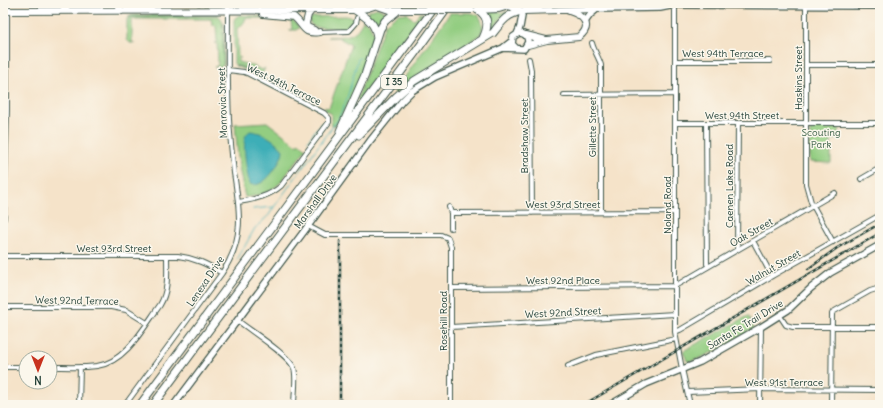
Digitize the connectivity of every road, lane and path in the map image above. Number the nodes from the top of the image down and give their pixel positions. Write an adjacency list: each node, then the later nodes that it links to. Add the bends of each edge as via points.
1 (6, 3): 24 (main road)
2 (117, 3): 25 (main road)
3 (126, 3): 25 (main road)
4 (228, 3): 19 (street, Monrovia Street)
5 (369, 3): 14 (main road)
6 (384, 3): 14 (main road)
7 (438, 3): 57 (highway, I 35)
8 (451, 3): 58 (highway, I 35)
9 (500, 3): 15 (main road)
10 (518, 3): 15 (main road)
11 (662, 3): 12 (main road)
12 (675, 4): 13 (main road); 18 (main road, via 660,8); 42 (street, Noland Road)
13 (806, 4): 16 (main road); 46 (street, Haskins Street)
14 (376, 6): 22 (main road); 26 (main road)
15 (509, 6): 23 (main road, via 495,10); 27 (main road)
16 (880, 6)
17 (566, 9): 18 (main road); 27 (main road); 29 (main road, via 581,16)
18 (597, 9): 29 (main road)
19 (228, 10): 20 (main road); 25 (main road); 47 (street, Monrovia Street)
20 (246, 10): 21 (main road); 30 (main road, via 254,14 289,16 295,18 304,30 310,33)
21 (312, 10): 22 (main road); 30 (main road, via 306,23 310,29)
22 (355, 10): 33 (highway, via 370,20)
23 (475, 10): 26 (main road, bridge); 34 (highway, via 485,16 487,23)
24 (4, 11): 25 (main road); 44 (main road)
25 (122, 11)
26 (396, 11): 33 (highway, via 383,24)
27 (523, 14): 31 (main road); 32 (main road); 34 (highway, via 517,12 508,15 493,33)
28 (357, 18): 30 (street, via 349,31)
29 (585, 22): 35 (main road, via 583,34 579,37)
30 (320, 32)
31 (517, 34): 32 (main road); 36 (main road)
32 (525, 34): 35 (main road); 38 (main road)
33 (378, 38): 57 (highway, via 365,75)
34 (482, 40): 58 (highway, via 404,89)
35 (547, 40): 38 (main road)
36 (512, 41): 39 (main road, Marshall Drive); 40 (main road)
37 (592, 43): 50 (street, Gillette Street, via 601,65)
38 (528, 45): 40 (main road, via 524,49)
39 (503, 48): 40 (main road, Marshall Drive); 72 (main road, Marshall Drive, via 435,77 402,100)
40 (516, 48)
41 (529, 59): 69 (street, Bradshaw Street)
42 (675, 61): 43 (street, West 94th Terrace); 48 (street, Noland Road)
43 (770, 61)
44 (4, 62): 51 (main road)
45 (880, 64): 46 (street)
46 (806, 65): 55 (street, Haskins Street)
47 (228, 70): 63 (street, Monrovia Street, via 229,121); 63 (street, West 94th Terrace, via 249,74 329,118 329,122 281,186 272,193)
48 (675, 94): 50 (street); 52 (street, Noland Road)
49 (564, 95): 50 (street)
50 (600, 95): 66 (street, Gillette Street)
51 (4, 110): 59 (main road)
52 (675, 123): 53 (street, West 94th Street); 67 (street, Noland Road)
53 (706, 123): 54 (street, West 94th Street); 80 (street)
54 (738, 123): 55 (street, West 94th Street); 77 (street, Caenen Lake Road)
55 (806, 123): 56 (street, West 94th Street); 64 (street, Haskins Street, via 806,184)
56 (880, 123)
57 (335, 142): 109 (highway, I 35)
58 (336, 160): 110 (highway, I 35)
59 (4, 162): 71 (main road)
60 (880, 168): 61 (street)
61 (861, 179)
62 (835, 193): 64 (street, Oak Street)
63 (239, 202): 81 (street, Lenexa Drive, via 238,234 232,255)
64 (813, 206): 74 (street, Oak Street); 75 (street, Haskins Street)
65 (449, 207): 68 (street)
66 (601, 212): 67 (street, West 93rd Street); 69 (street, West 93rd Street)
67 (675, 212): 83 (street, Noland Road)
68 (451, 213): 69 (street, West 93rd Street); 73 (street)
69 (532, 213)
70 (880, 216): 75 (street, Walnut Street)
71 (3, 218)
72 (308, 226): 84 (street, Rosehill Road, via 325,235 441,235 448,238 451,247); 89 (main road, Marshall Drive)
73 (451, 228)
74 (753, 240): 77 (street, Oak Street); 82 (street)
75 (833, 242): 82 (street, Walnut Street)
76 (880, 245): 88 (main road, Santa Fe Trail Drive, via 830,273)
77 (737, 249): 80 (street, Oak Street)
78 (3, 256): 79 (street, West 93rd Street)
79 (167, 256): 81 (street, West 93rd Street, via 197,259); 90 (street, via 165,294)
80 (709, 266): 83 (street, Oak Street)
81 (222, 273): 108 (street, Lenexa Drive)
82 (772, 276): 95 (street, Walnut Street)
83 (675, 286): 84 (street, West 92nd Place); 87 (street, Noland Road)
84 (451, 288): 91 (street, Rosehill Road)
85 (880, 288): 93 (street, via 870,290 833,312)
86 (3, 307): 90 (street, West 92nd Terrace, via 111,307 126,310)
87 (675, 314): 91 (street, West 92nd Street); 95 (street, Noland Road)
88 (780, 316): 92 (main road, Santa Fe Trail Drive); 93 (street, via 786,324 793,327)
89 (237, 320): 111 (main road, Marshall Drive); 112 (street, via 292,364)
90 (147, 323): 101 (street, via 125,351 115,359 104,365)
91 (451, 327): 113 (street, Rosehill Road)
92 (761, 327): 102 (main road, Santa Fe Trail Drive, via 700,362); 103 (street)
93 (831, 327): 94 (street); 104 (street)
94 (880, 327)
95 (675, 332): 96 (street, Noland Road)
96 (676, 339): 97 (street, via 596,355); 102 (street, Noland Road)
97 (568, 366)
98 (3, 367): 99 (street)
99 (18, 367)
100 (58, 367): 101 (street)
101 (80, 367): 107 (street)
102 (682, 369): 106 (street, Noland Road); 114 (main road, Santa Fe Trail Drive, via 646,384)
103 (760, 389): 104 (street, West 91st Terrace); 106 (street, West 91st Terrace); 116 (street)
104 (832, 390): 105 (street, West 91st Terrace); 117 (street)
105 (880, 390)
106 (688, 392): 115 (street, Noland Road)
107 (79, 405)
108 (125, 405)
109 (140, 405)
110 (153, 405)
111 (174, 405)
112 (294, 405)
113 (451, 405)
114 (610, 405)
115 (690, 405)
116 (760, 405)
117 (831, 405)

